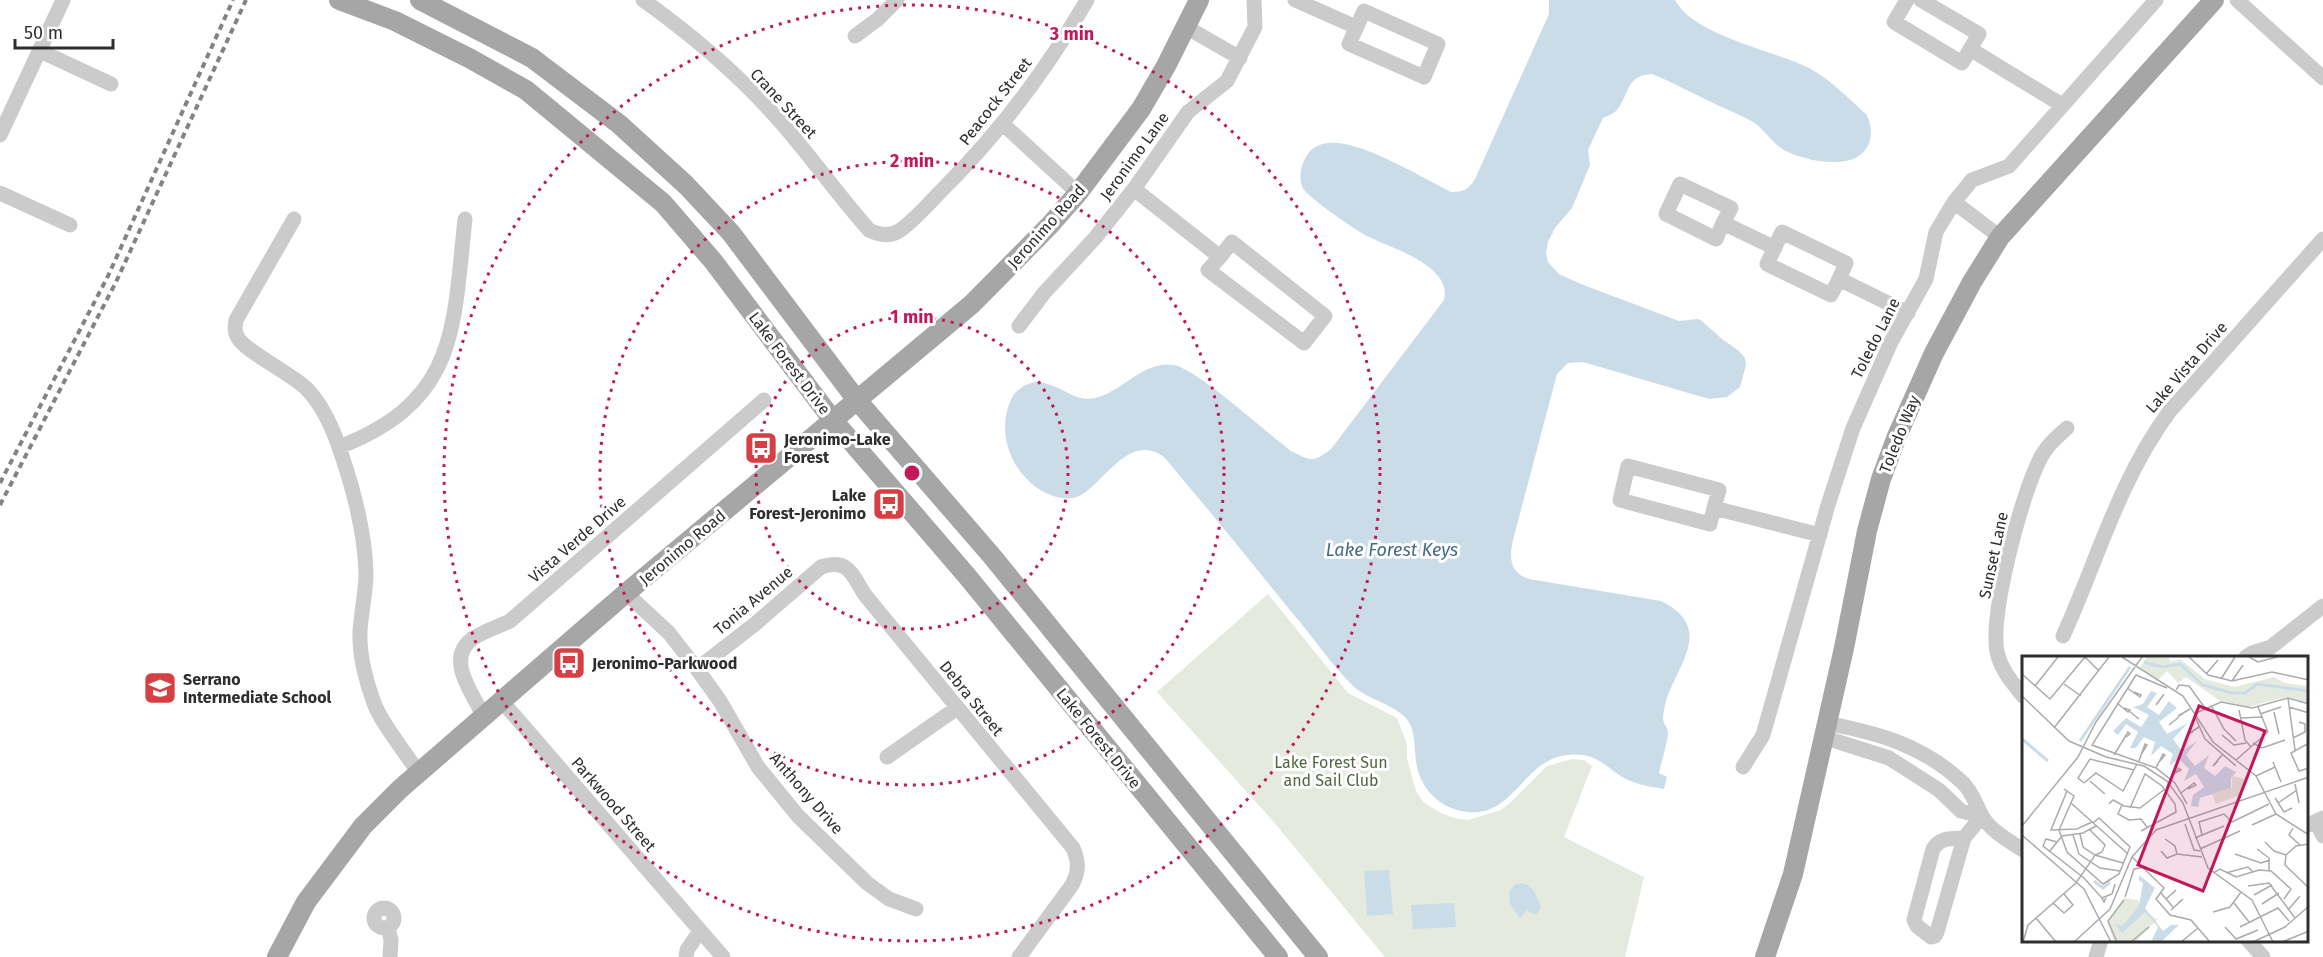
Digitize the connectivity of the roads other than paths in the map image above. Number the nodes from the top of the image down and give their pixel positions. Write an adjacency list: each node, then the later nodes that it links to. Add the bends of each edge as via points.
1 (63, 0): 20 (street)
2 (339, 0): 46 (main road, Lake Forest Drive, via 395,21 526,90 663,203 713,261)
3 (420, 0): 44 (main road, Lake Forest Drive, via 532,58 620,124 731,233)
4 (643, 0): 15 (street, Crane Street)
5 (897, 0): 18 (street)
6 (1087, 0): 26 (street, Peacock Street)
7 (1199, 0): 16 (main road, Jeronimo Road)
8 (1254, 0): 21 (street, Jeronimo Lane, via 1255,27)
9 (1295, 0): 17 (street)
10 (1921, 0): 19 (street, via 1979,34)
11 (2156, 0): 25 (street, Toledo Lane)
12 (2214, 0): 37 (main road, Toledo Way)
13 (2237, 0): 22 (street)
14 (1900, 3): 19 (street, via 1894,22 1962,63)
15 (666, 7): 36 (street, Crane Street, via 777,119 869,230 879,235)
16 (1186, 27): 21 (street); 30 (main road, Jeronimo Road, via 1141,108)
17 (1356, 27): 17 (street, via 1364,10 1438,44 1424,77 1349,45)
18 (855, 36)
19 (1970, 49): 25 (street)
20 (40, 51): 23 (street); 24 (street)
21 (1240, 58): 28 (street, Jeronimo Lane, via 1222,87 1188,112)
22 (2323, 78)
23 (111, 84)
24 (6, 105): 27 (street)
25 (2062, 105): 31 (street, Toledo Lane, via 2009,166 1972,180)
26 (1004, 124): 30 (street); 36 (street, Peacock Street, via 912,220)
27 (0, 135)
28 (1134, 189): 40 (street); 43 (street, Jeronimo Lane)
29 (0, 193): 35 (street)
30 (1077, 193): 44 (main road, Jeronimo Road, via 972,304)
31 (1954, 202): 37 (street); 42 (street, Toledo Lane, via 1936,232 1926,279)
32 (294, 219): 48 (street, via 234,329 247,347 308,391)
33 (465, 219): 48 (street, via 448,344 433,378 397,418)
34 (1723, 223): 39 (street)
35 (70, 225)
36 (890, 234)
37 (2000, 237): 62 (main road, Toledo Way, via 1934,353 1889,458 1867,531)
38 (2323, 239): 54 (street, Lake Vista Drive, via 2154,432 2122,488)
39 (1775, 248): 41 (street, via 1782,232 1846,263); 41 (street, via 1767,264 1831,295)
40 (1220, 257): 40 (street, via 1232,242 1325,316 1304,343 1208,270)
41 (1839, 279): 42 (street)
42 (1908, 313): 50 (street, Toledo Lane, via 1853,428)
43 (1019, 326)
44 (856, 399): 46 (main road, Jeronimo Road); 82 (main road, Lake Forest Drive, via 991,555)
45 (764, 400): 61 (street, Vista Verde Drive, via 510,621 467,644 460,664)
46 (832, 419): 52 (main road, Jeronimo Road); 81 (main road, Lake Forest Drive, via 967,576)
47 (2067, 428): 58 (street, Sunset Lane, via 2052,441 2034,472 2004,580 1996,629 1998,654 2004,671)
48 (339, 447): 65 (street, via 365,551 360,638 368,684 374,705)
49 (1714, 508): 49 (street, via 1719,490 1628,466 1620,500 1710,524); 50 (street)
50 (1820, 535): 64 (street, Toledo Lane, via 1763,735)
51 (834, 563): 57 (street, Tonia Avenue, via 821,567); 60 (street, Debra Street, via 844,565)
52 (626, 593): 57 (street, Anthony Drive, via 669,633); 59 (main road, Jeronimo Road)
53 (2323, 606): 55 (street)
54 (2063, 636)
55 (2269, 652): 56 (street)
56 (2248, 656)
57 (697, 669): 71 (street, Anthony Drive, via 758,767 798,816 867,883 890,899)
58 (2022, 695)
59 (501, 700): 61 (main road, Jeronimo Road); 73 (street, Parkwood Street)
60 (957, 708): 63 (street); 80 (street, Debra Street, via 1073,848 1078,860 1078,874 1072,885)
61 (483, 715): 65 (main road, Jeronimo Road)
62 (1824, 730): 66 (street, via 1889,758 1939,790 1961,811); 66 (street, via 1871,732 1902,742 1962,783 1975,798); 83 (main road, Toledo Way, via 1792,874)
63 (887, 757)
64 (1743, 767)
65 (418, 772): 76 (main road, Jeronimo Road, via 346,848 306,902)
66 (1982, 816): 69 (street); 70 (street, via 2002,837)
67 (2315, 822): 68 (street)
68 (2323, 836)
69 (1964, 838): 69 (street, via 1937,842 1933,849 1914,920 1931,937 1937,932)
70 (2022, 849)
71 (916, 909)
72 (388, 928): 77 (street)
73 (700, 931): 78 (street); 79 (street, Parkwood Street)
74 (2100, 942): 84 (street)
75 (2250, 942): 85 (street)
76 (277, 957)
77 (390, 957)
78 (686, 957)
79 (723, 957)
80 (1019, 957)
81 (1278, 957)
82 (1318, 957)
83 (1765, 957)
84 (2096, 957)
85 (2263, 957)

